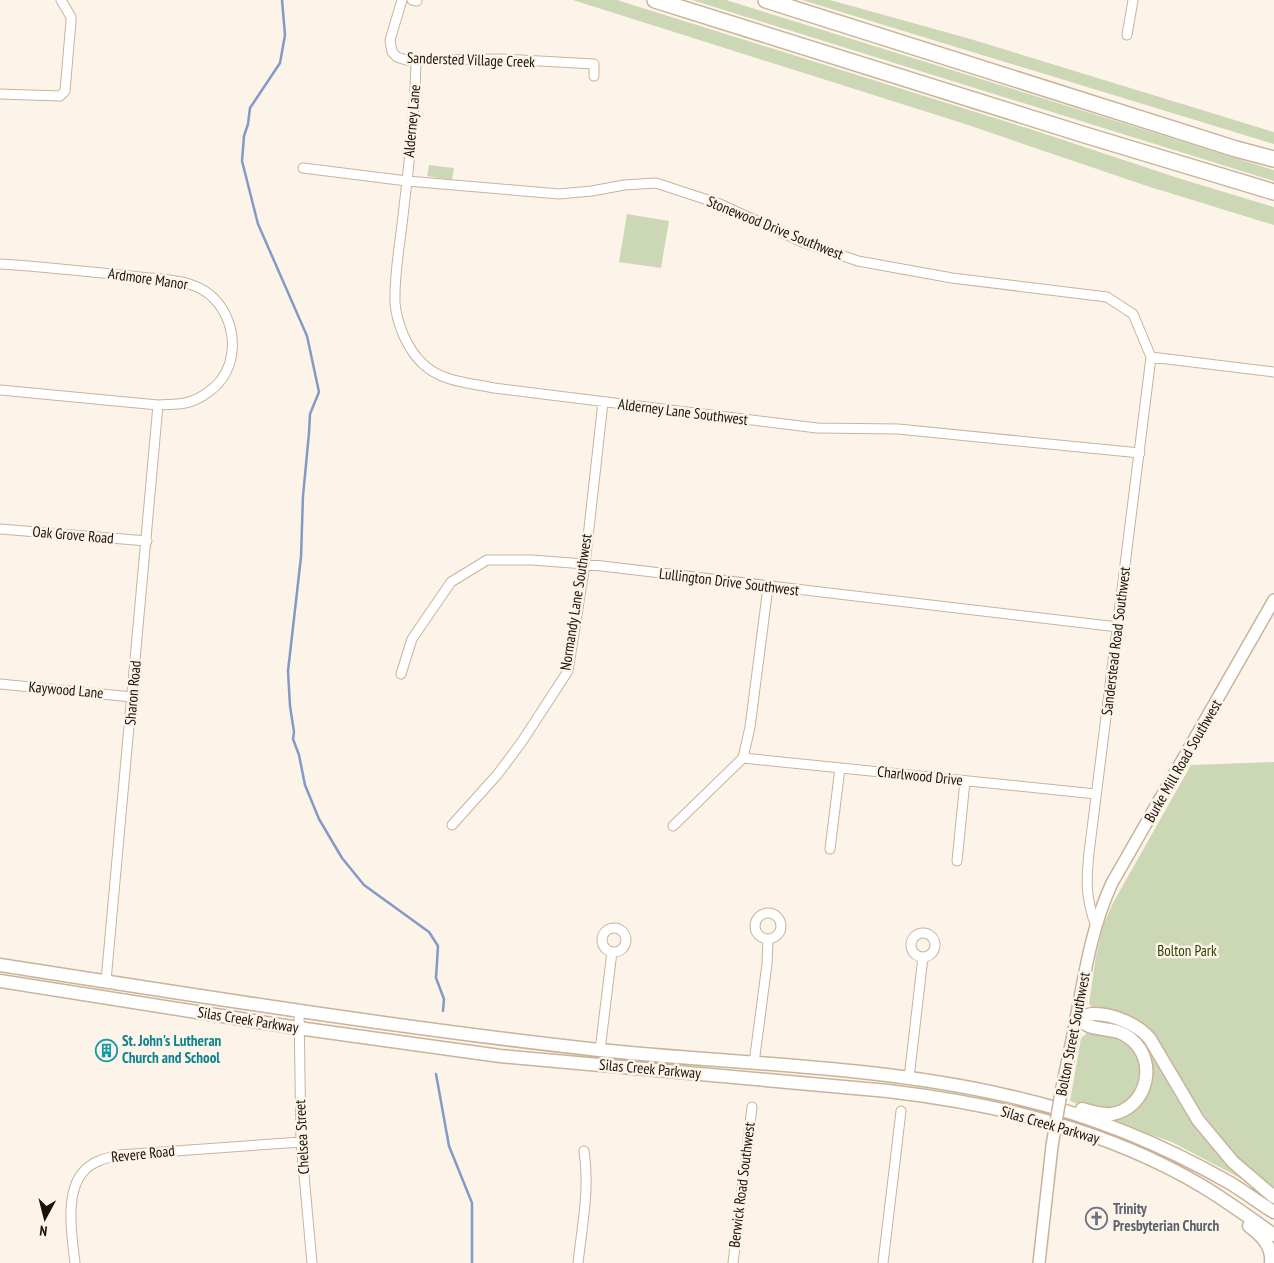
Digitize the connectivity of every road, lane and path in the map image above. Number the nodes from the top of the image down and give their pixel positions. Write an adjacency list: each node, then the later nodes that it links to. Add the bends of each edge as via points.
1 (60, 0): 9 (street, via 71,17 65,91 60,96)
2 (402, 0): 7 (street, Sandersted Village Creek, via 390,46 397,57)
3 (655, 0): 13 (highway)
4 (766, 0): 10 (highway)
5 (1133, 0): 6 (street)
6 (1126, 35)
7 (416, 60): 8 (street, Sandersted Village Creek, via 496,59 594,64); 12 (street, Alderney Lane, via 414,125)
8 (594, 76)
9 (0, 94)
10 (1274, 159)
11 (303, 168): 12 (street, Stonewood Drive Southwest)
12 (407, 180): 15 (street, Stonewood Drive Southwest, via 559,194 656,184 720,204 800,241 858,261 952,278 1107,297 1133,314); 18 (street, Alderney Lane Southwest, via 396,303 400,327 415,355 432,371 459,381)
13 (1274, 192)
14 (0, 264): 19 (street, Ardmore Manor, via 192,284 206,292 229,321 233,344 230,365 217,384 201,396 183,404)
15 (1151, 357): 16 (street); 20 (street, Sanderstead Road Southwest)
16 (1274, 372)
17 (0, 390): 19 (street, Ardmore Manor)
18 (603, 402): 20 (street, Alderney Lane Southwest, via 816,428 898,429); 23 (street, Normandy Lane Southwest)
19 (158, 405): 22 (street, Sharon Road)
20 (1140, 453): 27 (street, Sanderstead Road Southwest)
21 (0, 529): 22 (street, Oak Grove Road)
22 (147, 541): 30 (street, Sharon Road)
23 (584, 564): 24 (street, Lullington Drive Southwest); 28 (street, Lullington Drive Southwest, via 487,560 451,582 412,639); 35 (street, Normandy Lane Southwest, via 568,671 497,775)
24 (768, 587): 27 (street, Lullington Drive Southwest); 31 (street)
25 (1274, 600): 26 (street, Burke Mill Road Southwest)
26 (1271, 614): 39 (street, Burke Mill Road Southwest, via 1112,883)
27 (1118, 628): 34 (street, Sanderstead Road Southwest)
28 (401, 674)
29 (0, 684): 30 (street, Kaywood Lane)
30 (132, 696): 45 (street, Sharon Road)
31 (743, 758): 32 (street, Charlwood Drive); 36 (street)
32 (840, 768): 33 (street, Charlwood Drive); 37 (street)
33 (965, 781): 34 (street, Charlwood Drive); 38 (street)
34 (1096, 794): 39 (street, Sanderstead Road Southwest, via 1087,877 1088,904)
35 (452, 825)
36 (673, 826)
37 (830, 849)
38 (956, 861)
39 (1095, 924): 47 (street, Bolton Street Southwest)
40 (768, 939): 50 (street)
41 (612, 952): 49 (street)
42 (922, 957): 51 (street)
43 (0, 965): 45 (main road, Silas Creek Parkway)
44 (0, 981): 48 (main road, Silas Creek Parkway)
45 (106, 981): 46 (main road, Silas Creek Parkway)
46 (299, 1011): 48 (street, Chelsea Street); 49 (main road, Silas Creek Parkway)
47 (1076, 1019): 52 (main road, via 1090,1026 1120,1031 1143,1052 1146,1080 1141,1094 1131,1105 1120,1112 1106,1114 1039,1096); 58 (main road, via 1092,1014 1121,1020 1141,1029 1198,1120 1233,1162); 66 (street, Bolton Street Southwest, bridge, via 1052,1146)
48 (298, 1028): 55 (street, Chelsea Street); 57 (main road, Silas Creek Parkway, via 500,1056 948,1099 1009,1111 1082,1132 1150,1160)
49 (600, 1050): 50 (main road, Silas Creek Parkway)
50 (754, 1064): 51 (main road, Silas Creek Parkway)
51 (909, 1078): 52 (main road, Silas Creek Parkway)
52 (1004, 1095): 59 (main road, Silas Creek Parkway, via 1074,1114 1141,1139 1230,1184)
53 (752, 1108): 64 (street, Berwick Road Southwest)
54 (901, 1111): 65 (street)
55 (301, 1142): 61 (street, Revere Road, via 119,1155 100,1160 83,1172 76,1186 71,1217); 62 (street, Chelsea Street)
56 (584, 1151): 63 (street, via 586,1184)
57 (1201, 1186): 60 (main road, Silas Creek Parkway); 67 (main road, via 1214,1202 1260,1235 1270,1249)
58 (1274, 1197)
59 (1274, 1212)
60 (1274, 1235)
61 (75, 1263)
62 (312, 1263)
63 (578, 1263)
64 (733, 1263)
65 (883, 1263)
66 (1039, 1263)
67 (1270, 1263)

